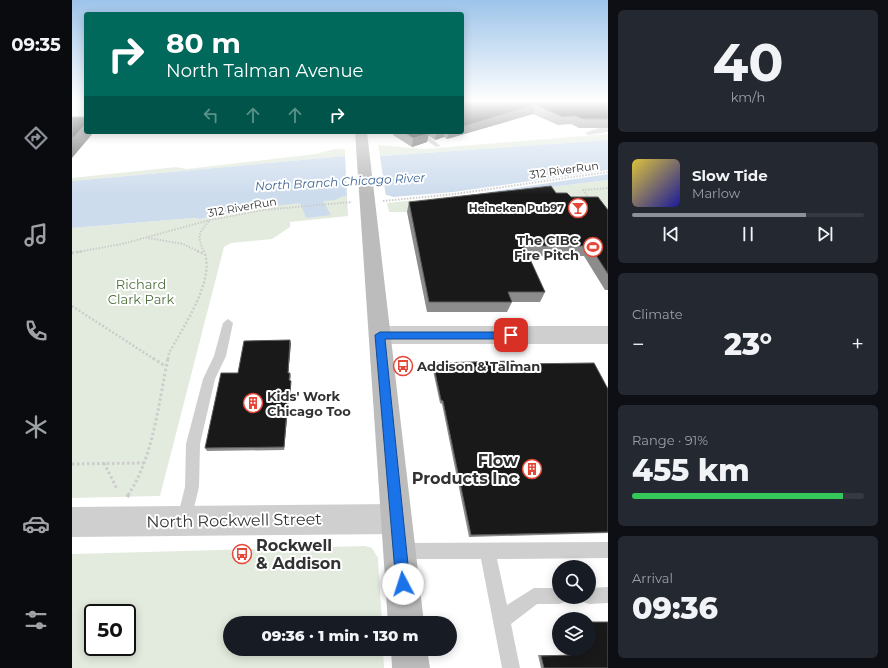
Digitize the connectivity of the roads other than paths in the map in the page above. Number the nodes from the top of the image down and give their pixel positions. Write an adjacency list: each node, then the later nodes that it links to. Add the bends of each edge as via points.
1 (595, 131): 2 (lane)
2 (588, 133)
3 (360, 134): 7 (main road)
4 (421, 134): 5 (lane)
5 (438, 146)
6 (228, 323): 10 (lane, via 220,356 209,379 193,444 192,487)
7 (380, 335): 8 (street); 9 (main road)
8 (608, 335)
9 (397, 519): 10 (street, North Rockwell Street); 13 (main road)
10 (185, 520): 11 (street, North Rockwell Street)
11 (72, 522)
12 (487, 550): 13 (lane); 14 (lane); 19 (lane)
13 (400, 551): 18 (main road)
14 (607, 552)
15 (608, 595): 17 (lane)
16 (552, 596): 19 (lane, via 534,596)
17 (596, 596)
18 (405, 616)
19 (501, 620): 22 (lane)
20 (410, 656): 21 (main road)
21 (411, 668)
22 (511, 668)

